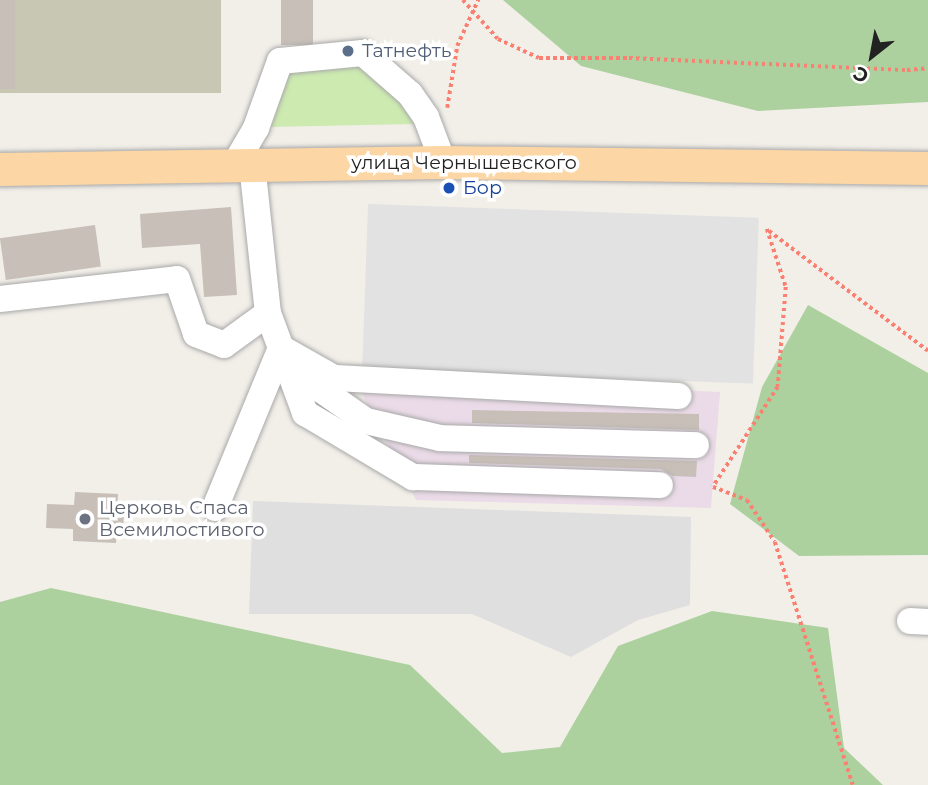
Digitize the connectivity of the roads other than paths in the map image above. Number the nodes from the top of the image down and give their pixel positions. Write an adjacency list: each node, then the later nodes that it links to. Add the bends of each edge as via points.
1 (437, 147): 2 (main road, улица Чернышевского); 2 (lane, via 426,117 410,94 363,53 280,61); 3 (main road, улица Чернышевского)
2 (244, 164): 4 (main road, улица Чернышевского); 6 (lane)
3 (928, 168)
4 (0, 169)
5 (0, 299): 6 (lane, via 177,279 196,334 224,345)
6 (268, 313): 7 (lane)
7 (284, 357): 8 (lane, via 334,378); 9 (lane, via 366,421 440,438); 10 (lane, via 305,413 413,477); 11 (lane)
8 (679, 396)
9 (696, 445)
10 (660, 485)
11 (215, 508)

